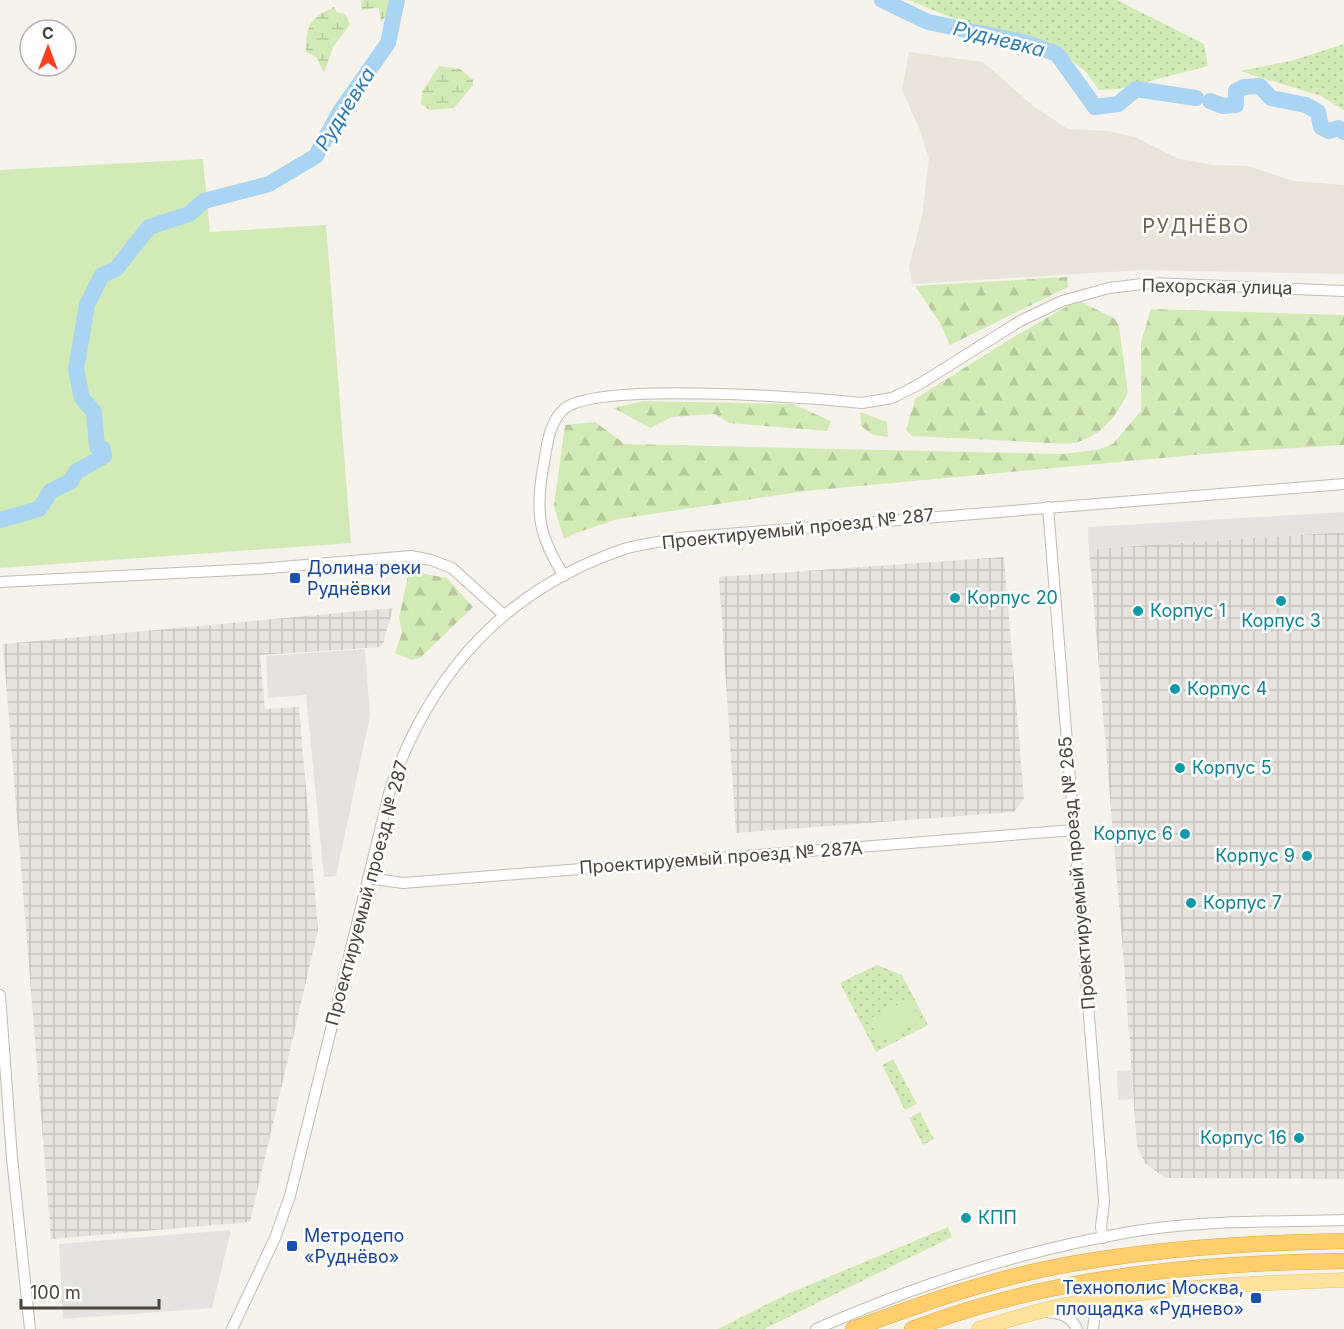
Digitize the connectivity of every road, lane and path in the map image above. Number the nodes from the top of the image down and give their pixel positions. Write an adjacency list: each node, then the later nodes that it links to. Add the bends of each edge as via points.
1 (1344, 291): 4 (street, Пехорская улица, via 1151,283 1109,288 1062,301 1020,321 892,398 862,403 641,393 578,402 567,407 553,425 538,501 542,529)
2 (1344, 484): 3 (street, Проектируемый проезд № 287)
3 (1048, 507): 4 (street, Проектируемый проезд № 287, via 678,538 625,549); 7 (street, Проектируемый проезд № 265)
4 (564, 576): 6 (street, Проектируемый проезд № 287)
5 (0, 582): 6 (street, via 258,569 411,556 452,568)
6 (504, 615): 8 (street, Проектируемый проезд № 287, via 474,642 413,729 391,786)
7 (1074, 830): 8 (street, Проектируемый проезд № 287А, via 403,883); 11 (street, Проектируемый проезд № 265, via 1104,1202)
8 (368, 878): 18 (street, Проектируемый проезд № 287, via 290,1196 275,1238)
9 (0, 995): 17 (street)
10 (1344, 1220): 11 (street, via 1213,1224)
11 (1103, 1238): 19 (street, via 1055,1247 947,1279 873,1304)
12 (1344, 1242): 20 (highway, via 1204,1248 1044,1269 978,1286)
13 (1344, 1261): 21 (highway, via 1229,1264 1092,1279 1013,1297)
14 (1344, 1280): 15 (main road, via 1174,1289)
15 (1112, 1297): 16 (main road); 24 (street, via 1095,1314)
16 (1040, 1312): 22 (main road); 23 (street, via 1059,1313)
17 (30, 1329)
18 (232, 1329)
19 (816, 1329)
20 (854, 1329)
21 (912, 1329)
22 (979, 1329)
23 (1077, 1329)
24 (1093, 1329)

